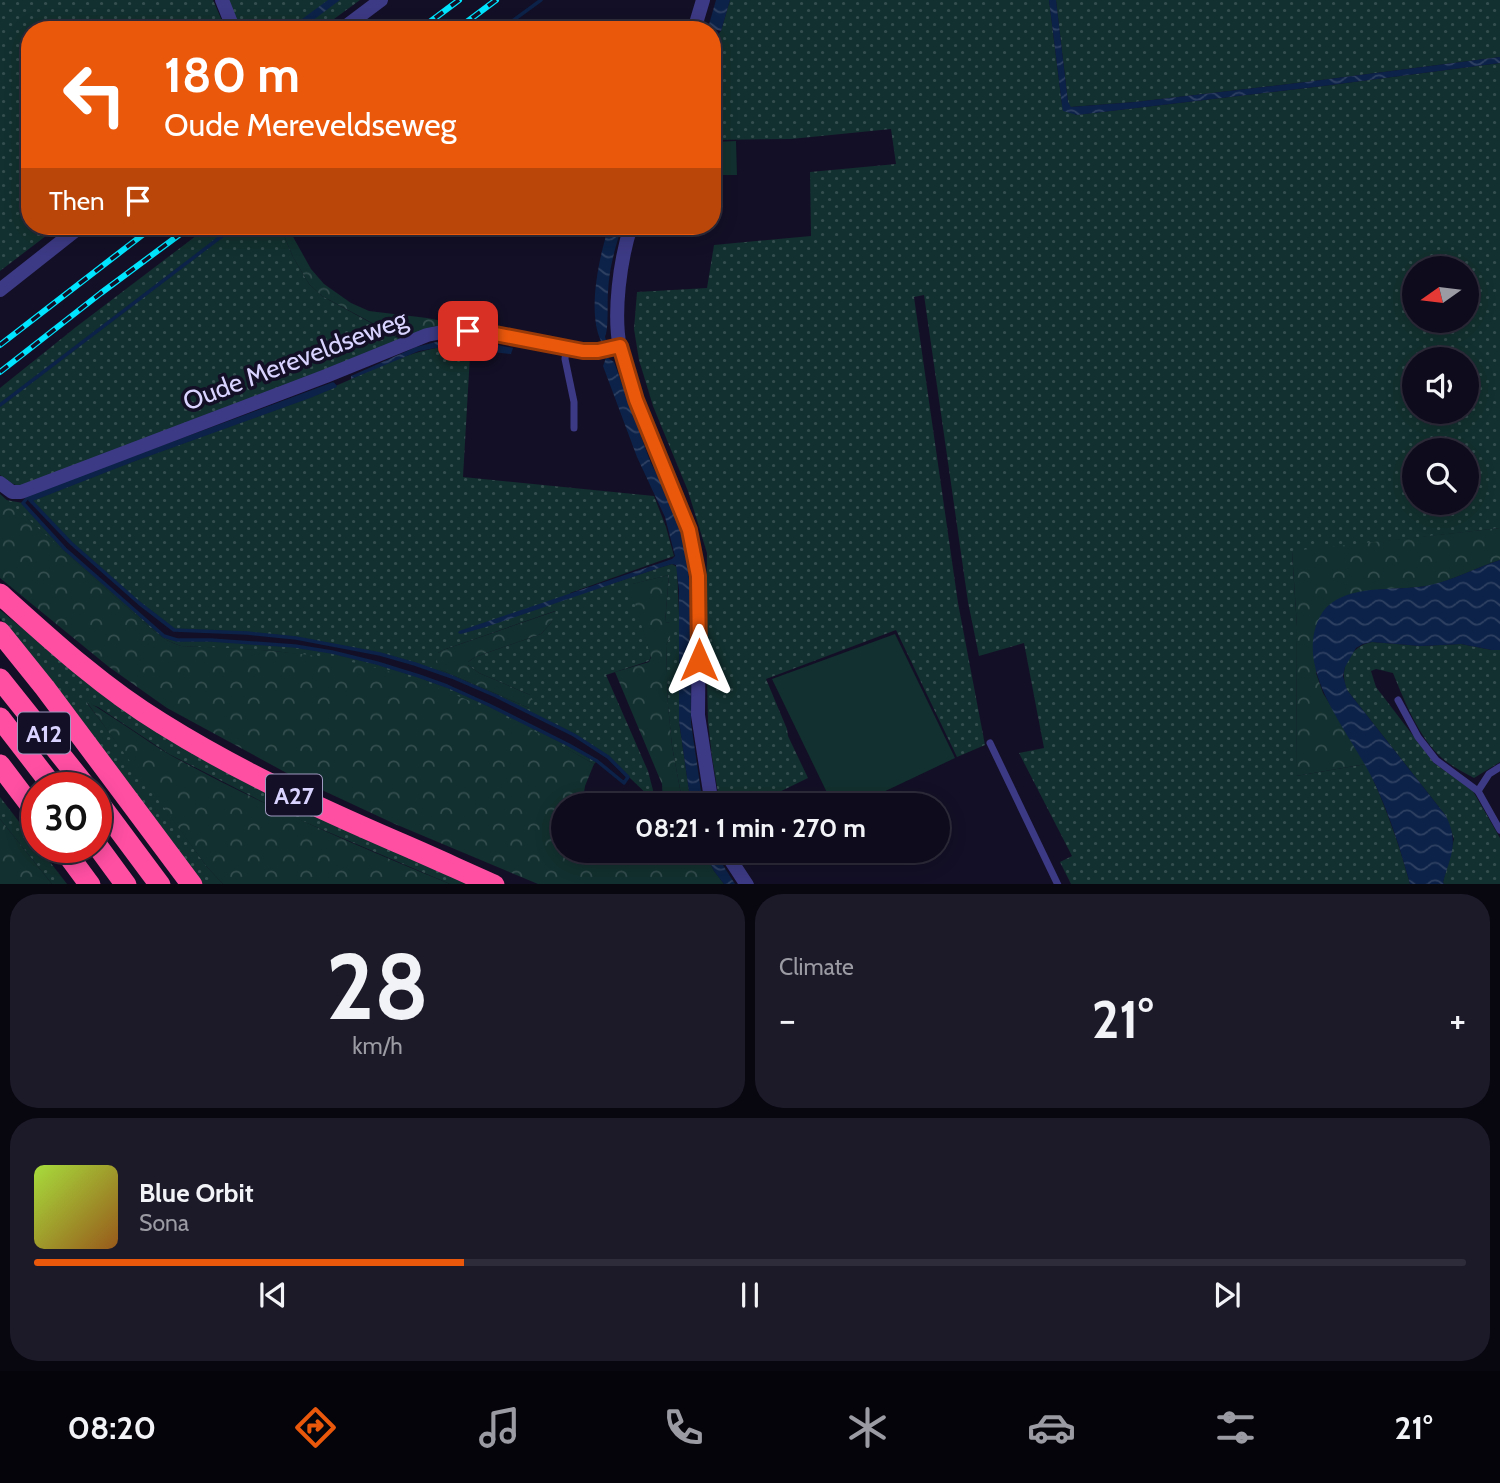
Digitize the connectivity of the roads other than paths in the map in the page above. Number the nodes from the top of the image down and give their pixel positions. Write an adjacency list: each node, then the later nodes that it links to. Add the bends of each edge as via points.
1 (222, 0): 4 (street)
2 (381, 0): 5 (street)
3 (703, 0): 6 (street)
4 (230, 21)
5 (353, 21)
6 (697, 21)
7 (69, 235): 9 (street)
8 (629, 235): 10 (street, via 618,307)
9 (0, 289)
10 (620, 346): 11 (street, Oude Mereveldseweg, via 598,351); 26 (street, via 694,553 699,604 698,715)
11 (566, 348): 12 (lane); 13 (street, Oude Mereveldseweg, via 490,333 427,335 21,492 12,492)
12 (574, 428)
13 (0, 483)
14 (0, 594): 36 (highway, A27, via 106,685 170,729 323,810)
15 (0, 632): 35 (highway, A12)
16 (0, 679): 23 (highway, A12)
17 (1398, 700): 24 (lane, via 1436,760)
18 (0, 718): 22 (highway, A12)
19 (990, 743): 38 (lane)
20 (0, 765): 25 (highway, A12)
21 (1500, 767): 24 (lane)
22 (42, 772)
23 (74, 772)
24 (1478, 791): 28 (lane)
25 (21, 793)
26 (710, 793)
27 (112, 820): 34 (highway)
28 (1500, 830)
29 (74, 863): 32 (highway)
30 (110, 863): 33 (highway)
31 (733, 863): 37 (street)
32 (90, 884)
33 (126, 884)
34 (160, 884)
35 (192, 884)
36 (494, 884)
37 (747, 884)
38 (1058, 884)

